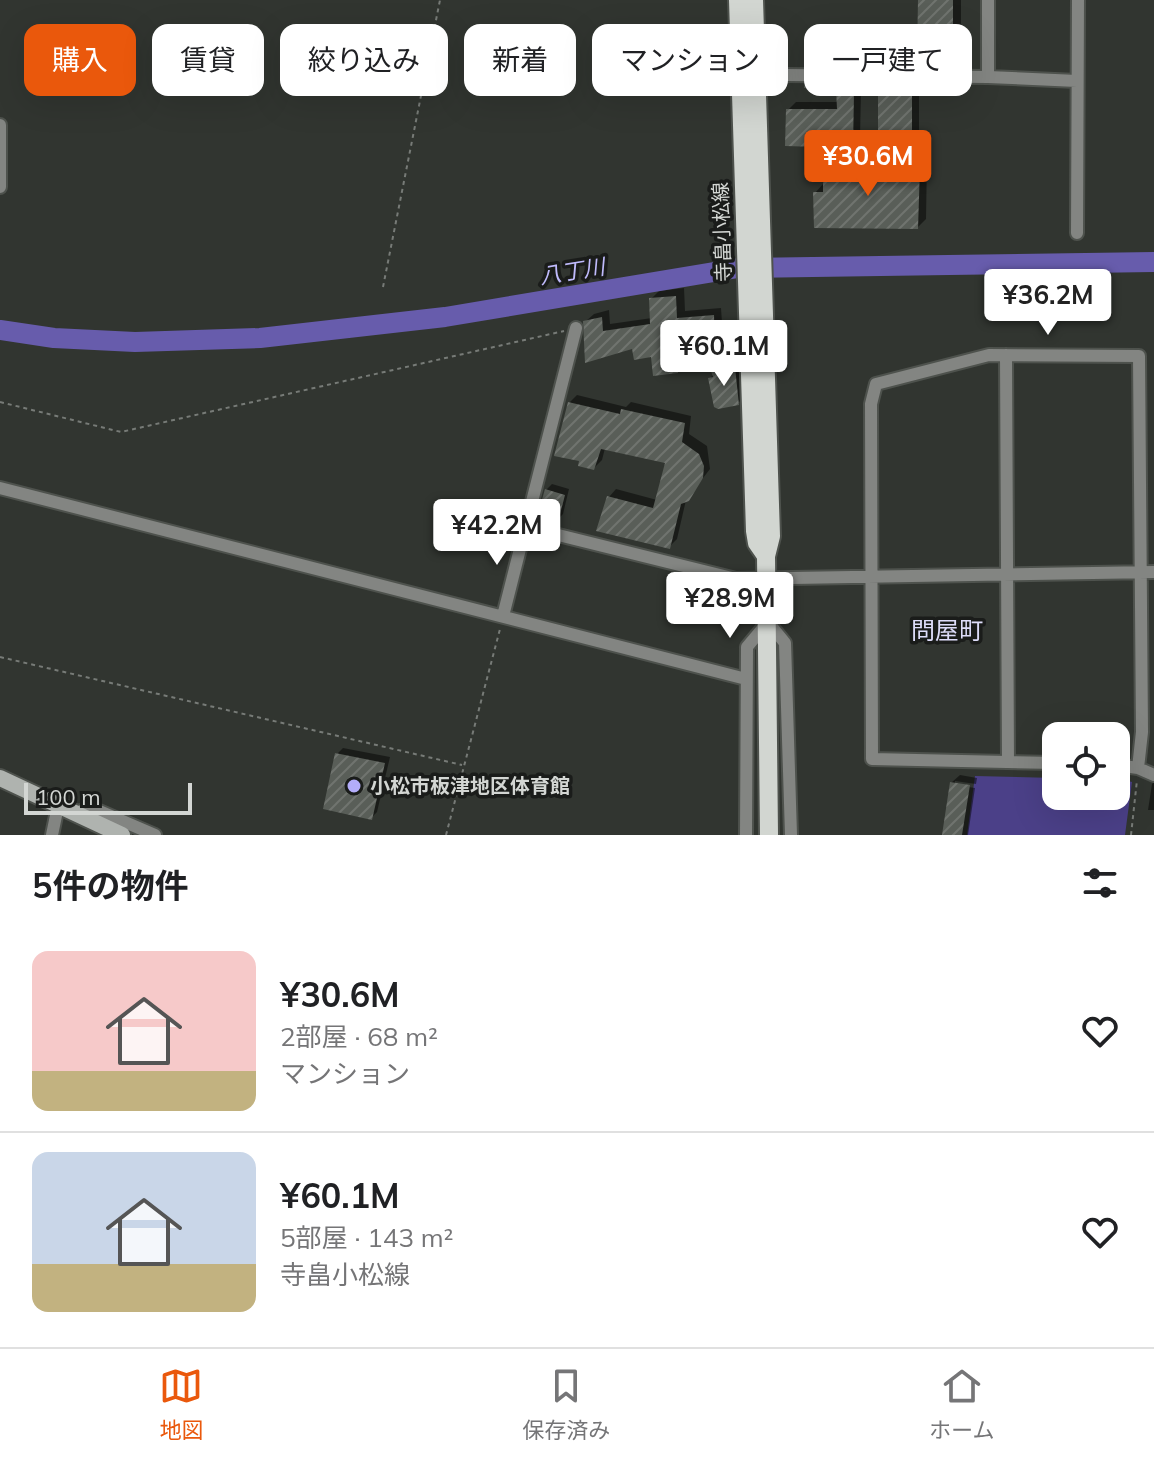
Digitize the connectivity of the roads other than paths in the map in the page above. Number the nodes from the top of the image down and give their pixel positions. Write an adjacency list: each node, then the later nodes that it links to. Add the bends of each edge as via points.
1 (738, 0): 10 (main road, 寺畠小松線)
2 (754, 0): 10 (main road, 寺畠小松線)
3 (988, 0): 6 (street)
4 (1078, 0): 7 (street)
5 (788, 75): 6 (street)
6 (988, 77): 7 (street)
7 (1077, 81): 12 (street)
8 (0, 125): 9 (street)
9 (1, 157): 11 (street)
10 (750, 170): 20 (main road, 寺畠小松線, via 755,531 766,556)
11 (0, 187)
12 (1077, 233)
13 (576, 328): 16 (street)
14 (1006, 355): 17 (street); 18 (street, via 1139,356); 19 (street, via 876,384 871,404)
15 (0, 488): 21 (street)
16 (526, 527): 20 (street, via 736,579); 21 (street)
17 (1008, 572): 18 (street); 19 (street); 24 (street)
18 (1148, 572): 27 (street)
19 (871, 575): 20 (street); 24 (street, via 872,759)
20 (767, 577): 22 (main road, 寺畠小松線)
21 (503, 616): 23 (street)
22 (768, 622): 23 (street, via 747,647); 36 (main road, 寺畠小松線); 37 (street, via 785,643)
23 (746, 679): 35 (street)
24 (1008, 762): 25 (street)
25 (1042, 763)
26 (1130, 767): 27 (street)
27 (1138, 768): 28 (street)
28 (1154, 775)
29 (0, 778): 30 (main road)
30 (58, 806): 31 (main road); 32 (street)
31 (75, 814): 33 (main road); 34 (street, via 90,807)
32 (52, 835)
33 (122, 835)
34 (155, 835)
35 (746, 835)
36 (769, 835)
37 (791, 835)

